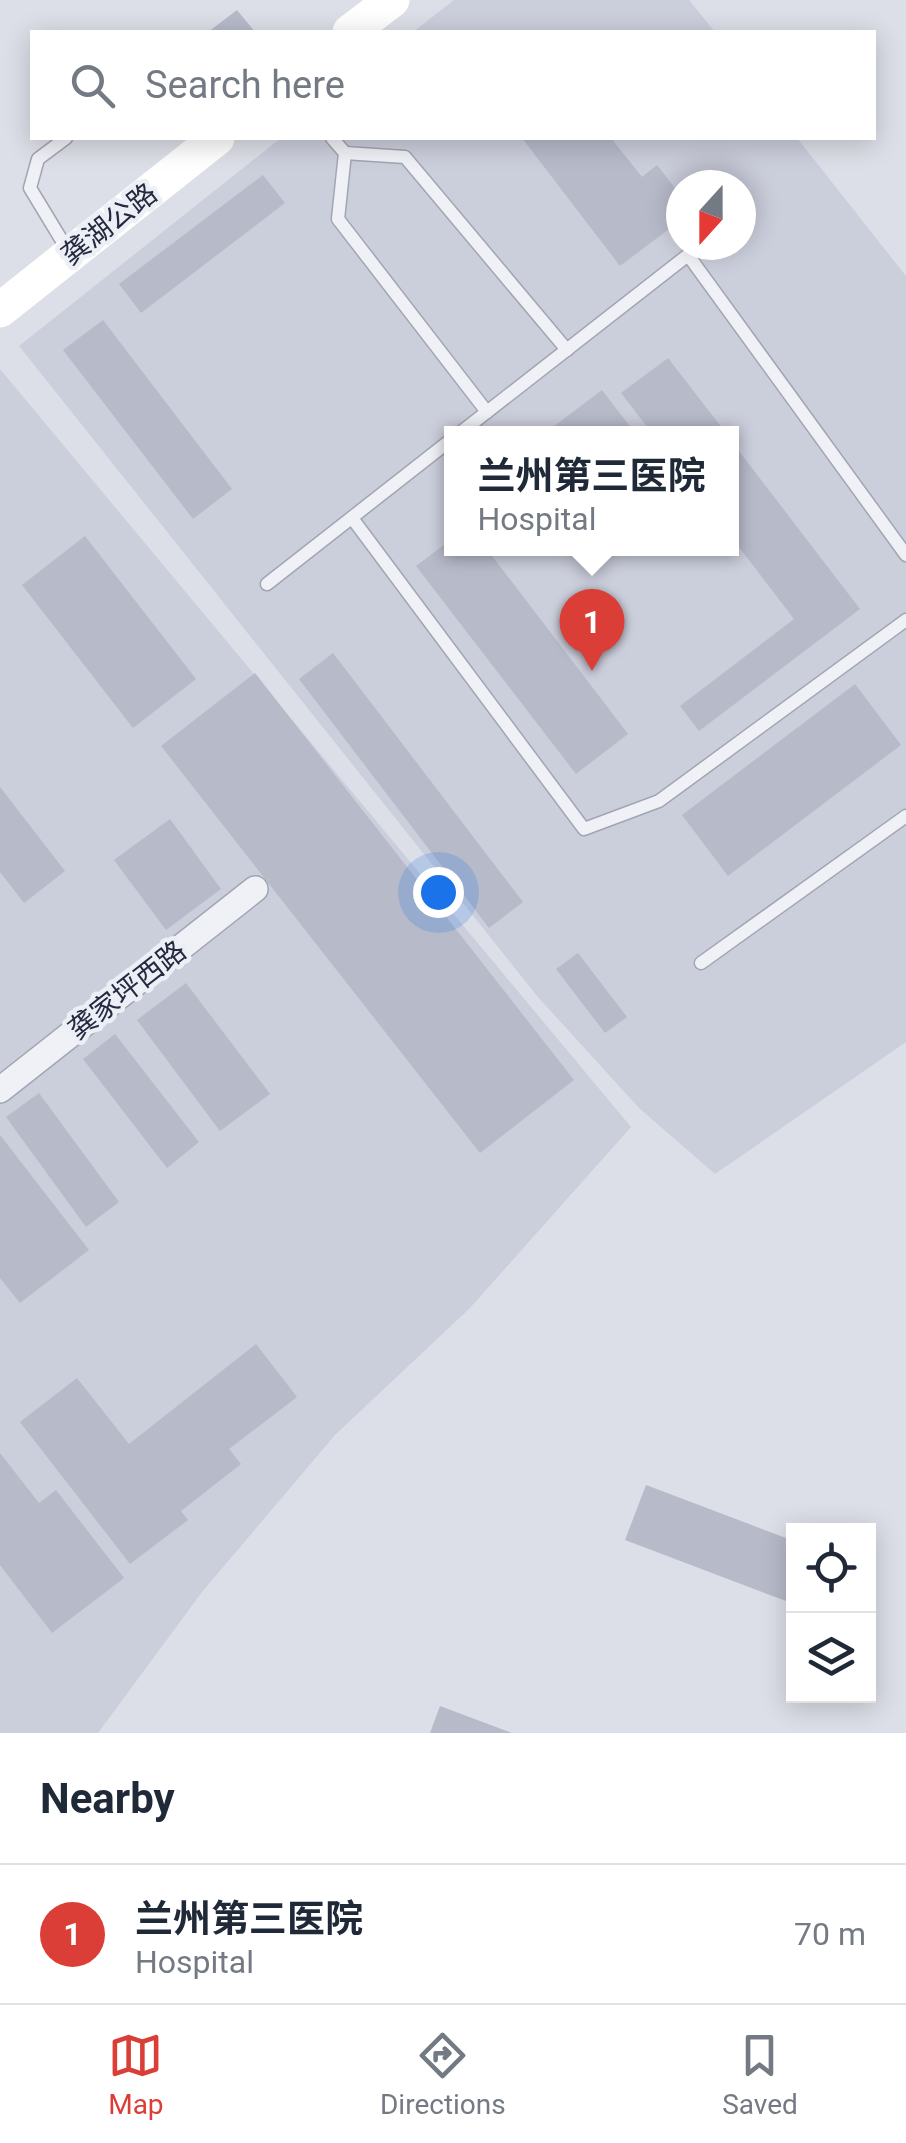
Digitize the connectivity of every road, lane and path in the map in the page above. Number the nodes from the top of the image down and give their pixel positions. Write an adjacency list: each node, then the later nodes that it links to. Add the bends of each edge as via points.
1 (392, 0): 2 (main road)
2 (353, 30)
3 (63, 140): 7 (lane, via 38,159 30,188)
4 (334, 140): 6 (lane)
5 (200, 146): 7 (main road, 龚湖公路)
6 (345, 153): 9 (lane, via 405,157); 10 (lane, via 338,219)
7 (70, 254): 8 (main road, 龚湖公路)
8 (0, 310)
9 (567, 350): 10 (lane); 14 (lane, via 688,255)
10 (487, 412): 11 (lane)
11 (470, 426)
12 (444, 446): 13 (lane)
13 (352, 518): 15 (lane); 16 (lane, via 584,829 659,800)
14 (906, 555)
15 (267, 584)
16 (906, 620)
17 (906, 816): 19 (lane)
18 (255, 889): 20 (street, 龚家坪西路)
19 (701, 963)
20 (0, 1090)

